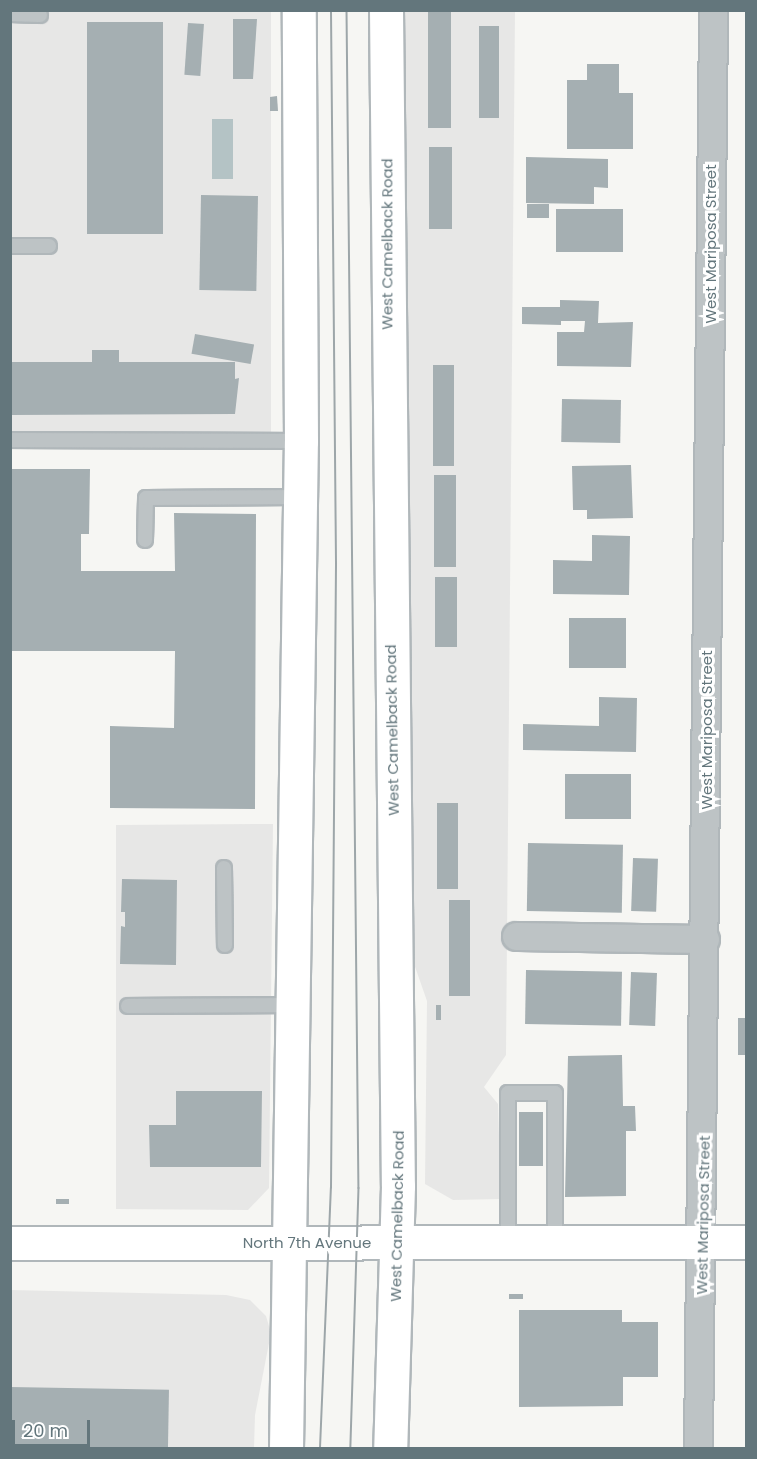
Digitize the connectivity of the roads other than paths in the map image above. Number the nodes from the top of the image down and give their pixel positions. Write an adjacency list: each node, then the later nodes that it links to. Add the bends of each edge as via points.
1 (299, 10): 9 (main road)
2 (386, 10): 18 (main road, West Camelback Road)
3 (713, 10): 14 (street, West Mariposa Street)
4 (10, 14): 5 (lane)
5 (40, 15)
6 (10, 246): 7 (lane)
7 (49, 246)
8 (10, 440): 9 (lane)
9 (301, 441): 10 (main road)
10 (300, 497): 11 (lane, via 146,498); 16 (main road)
11 (145, 540)
12 (224, 868): 15 (lane)
13 (516, 936): 14 (street)
14 (705, 939): 19 (street, West Mariposa Street)
15 (225, 945)
16 (293, 1005): 17 (lane); 22 (main road)
17 (128, 1006)
18 (398, 1242): 22 (main road, North 7th Avenue); 23 (main road, North 7th Avenue); 26 (main road, West Camelback Road)
19 (703, 1242): 20 (main road, North 7th Avenue); 24 (main road, North 7th Avenue); 27 (street, West Mariposa Street)
20 (747, 1242)
21 (10, 1243): 22 (main road, North 7th Avenue)
22 (291, 1243): 25 (main road)
23 (508, 1243): 24 (main road, North 7th Avenue); 24 (lane, via 508,1093 555,1093)
24 (555, 1243)
25 (286, 1449)
26 (390, 1449)
27 (698, 1449)

